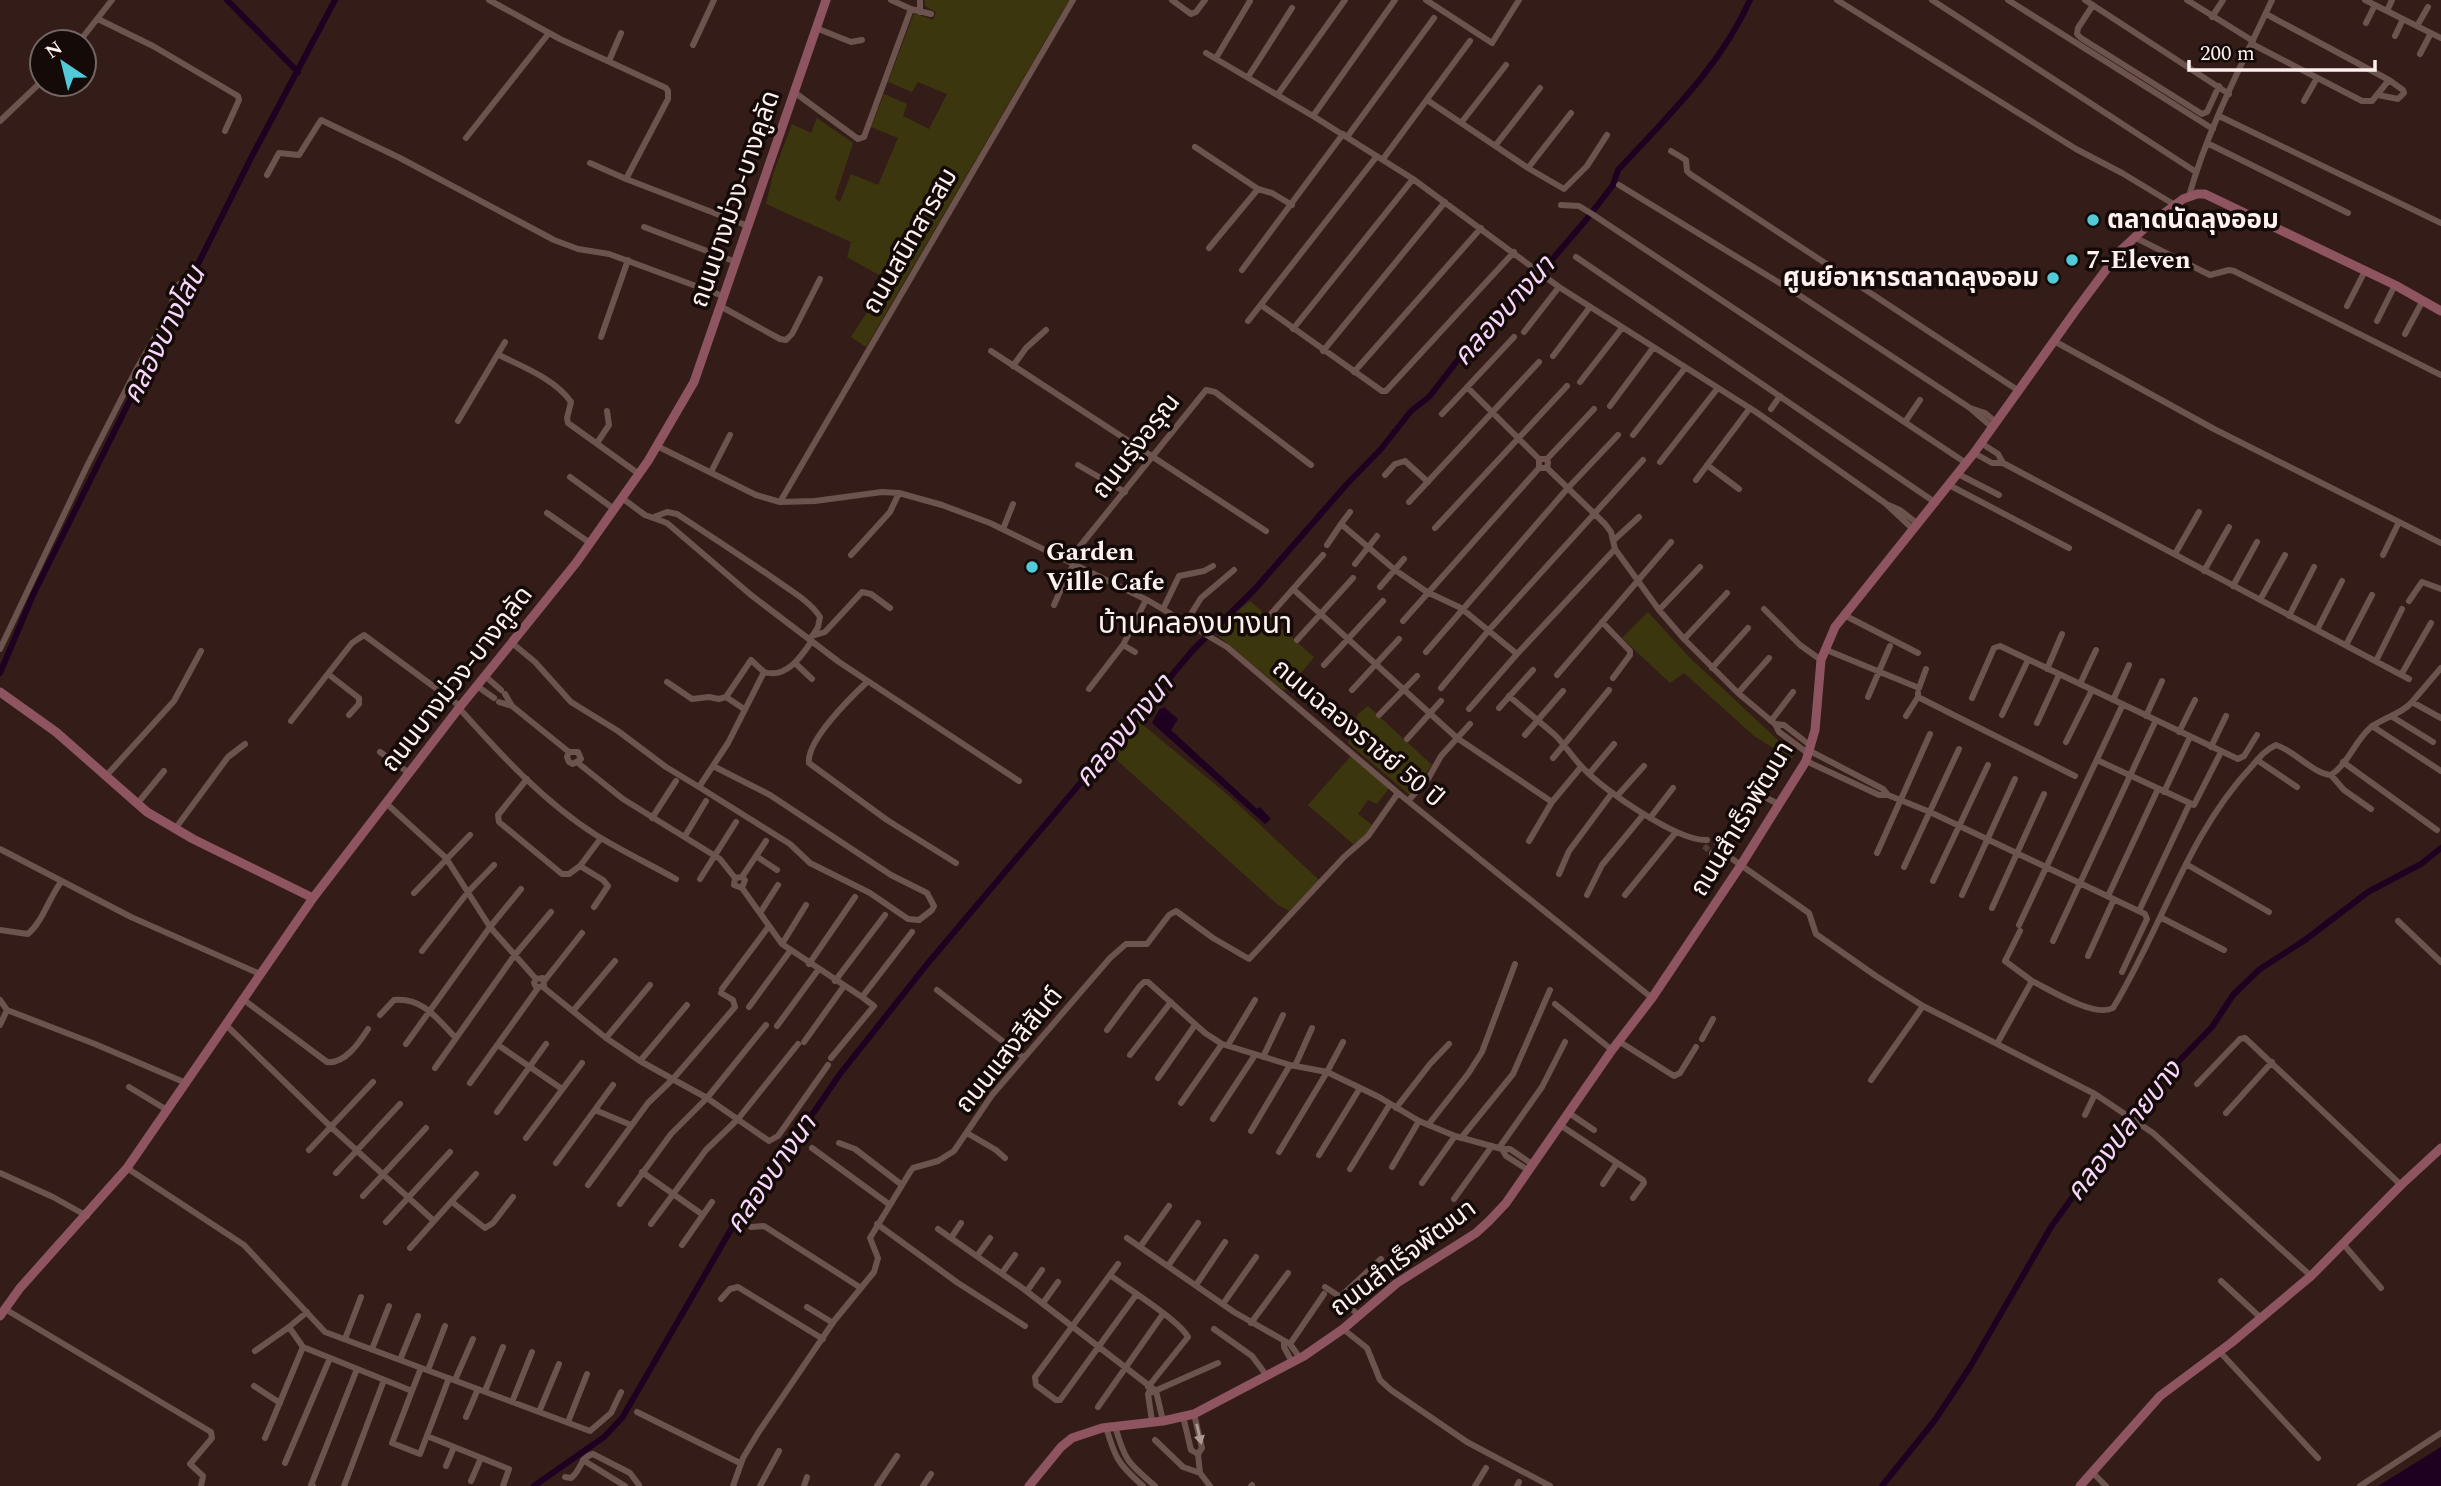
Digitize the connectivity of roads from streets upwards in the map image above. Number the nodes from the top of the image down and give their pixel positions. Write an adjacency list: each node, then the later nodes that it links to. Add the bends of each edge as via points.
1 (111, 0): 35 (street)
2 (489, 0): 41 (street)
3 (714, 0): 49 (street)
4 (825, 0): 40 (street, ถนนบางม่วง-บางคูลัด)
5 (891, 0): 28 (street)
6 (920, 0): 30 (street)
7 (1073, 0): 189 (street, ถนนสนิทสารสม)
8 (1172, 0): 9 (street, via 1191,14)
9 (1205, 0)
10 (1345, 0): 63 (street)
11 (1395, 0): 68 (street)
12 (1426, 0): 13 (street, via 1492,43)
13 (1519, 0)
14 (1837, 0): 94 (street)
15 (1932, 0): 84 (street)
16 (2008, 0): 72 (street)
17 (2085, 0): 24 (street)
18 (2187, 0): 33 (street)
19 (2223, 0): 33 (street)
20 (2273, 0): 32 (street)
21 (2365, 0): 25 (street)
22 (2392, 0): 29 (street)
23 (1250, 1): 52 (street)
24 (2093, 5): 58 (street); 58 (street, via 2078,28 2081,38 2202,114)
25 (2375, 5): 29 (street); 37 (street)
26 (2428, 7): 38 (street)
27 (1292, 8): 55 (street)
28 (911, 9): 30 (street); 61 (street, via 862,139)
29 (2387, 11): 36 (street)
30 (920, 12): 31 (street)
31 (930, 14)
32 (2266, 14): 48 (street); 57 (street)
33 (2212, 17): 48 (street)
34 (1434, 18): 74 (street)
35 (98, 19): 39 (street); 73 (street, via 238,96)
36 (2403, 19): 38 (street); 44 (street)
37 (2365, 23)
38 (2417, 26): 43 (street)
39 (91, 28)
40 (816, 28): 46 (street, via 851,42); 61 (street, ถนนบางม่วง-บางคูลัด)
41 (549, 33): 53 (street); 76 (street)
42 (621, 33): 53 (street)
43 (2431, 33): 45 (street); 51 (street)
44 (2395, 36)
45 (2441, 38)
46 (862, 40)
47 (1470, 41): 65 (street)
48 (2252, 43): 56 (street); 60 (street)
49 (693, 45)
50 (1206, 53): 52 (street)
51 (2420, 54)
52 (1216, 58): 55 (street)
53 (609, 61): 86 (street, via 656,82 669,95)
54 (1506, 65): 71 (street)
55 (1248, 77): 63 (street)
56 (2317, 78): 64 (street, via 2362,101 2372,101); 66 (street)
57 (2389, 80): 64 (street); 64 (street, via 2401,88 2402,97)
58 (2219, 86): 60 (street)
59 (1540, 88): 79 (street)
60 (2230, 91): 69 (street)
61 (794, 92): 97 (street, ถนนบางม่วง-บางคูลัด)
62 (28, 94): 70 (street)
63 (1278, 94): 68 (street)
64 (2378, 95)
65 (1427, 100): 71 (street); 81 (street)
66 (2304, 101)
67 (1571, 113): 83 (street)
68 (1313, 116): 74 (street)
69 (2218, 116): 72 (street); 96 (street)
70 (0, 121)
71 (1461, 123): 79 (street)
72 (2213, 129): 77 (street)
73 (225, 131)
74 (1345, 135): 81 (street); 92 (street)
75 (1607, 135): 83 (street, via 1587,166 1564,189)
76 (466, 138)
77 (2207, 143): 84 (street); 95 (street)
78 (1195, 146): 89 (street)
79 (1495, 146): 83 (street)
80 (1671, 151): 144 (street, via 1686,160 1688,173)
81 (1380, 157): 87 (street); 114 (street)
82 (590, 163): 86 (street)
83 (1528, 168)
84 (2196, 172): 90 (street)
85 (267, 175): 104 (street, via 279,153 299,155 321,120 554,240)
86 (626, 179): 97 (street)
87 (1413, 179): 91 (street); 122 (street)
88 (1619, 185): 156 (street, via 1797,293 1970,408 1985,413)
89 (1258, 189): 92 (street); 101 (street)
90 (2189, 196): 94 (street, ถนนสำเร็จพัฒนา); 107 (street, via 2212,196)
91 (1445, 202): 99 (street); 132 (street)
92 (1292, 205): 106 (street)
93 (1561, 205): 155 (street, via 1578,206 1592,214)
94 (2175, 205): 100 (street, ถนนสำเร็จพัฒนา)
95 (2348, 213)
96 (2441, 223)
97 (748, 226): 105 (street, ถนนบางม่วง-บางคูลัด)
98 (644, 227): 105 (street)
99 (1481, 228): 102 (street); 138 (street)
100 (2134, 237): 128 (street, ถนนสำเร็จพัฒนา); 139 (street, via 2210,275 2234,271)
101 (1209, 248)
102 (1514, 252): 111 (street); 138 (street, via 1391,388 1382,391)
103 (1576, 257): 145 (street)
104 (628, 260): 112 (street); 126 (street)
105 (736, 262): 112 (street, ถนนบางม่วง-บางคูลัด)
106 (1242, 270)
107 (2365, 271): 110 (street); 116 (street)
108 (820, 279): 115 (street, via 786,340)
109 (179, 284): 275 (street)
110 (2395, 285): 113 (street); 120 (street)
111 (1559, 287): 117 (street); 124 (street)
112 (723, 296): 115 (street, ถนนบางม่วง-บางคูลัด)
113 (2422, 302): 118 (street); 125 (street)
114 (1261, 305): 119 (street); 122 (street)
115 (720, 306): 163 (street, ถนนบางม่วง-บางคูลัด, via 694,382)
116 (2347, 306)
117 (1590, 307): 121 (street); 134 (street)
118 (2441, 311)
119 (1248, 321)
120 (2377, 321)
121 (1622, 328): 130 (street); 140 (street)
122 (1293, 329): 132 (street)
123 (1046, 330): 136 (street)
124 (1524, 332)
125 (2405, 334)
126 (601, 337)
127 (1514, 337): 142 (street)
128 (2054, 341): 144 (street, ถนนสำเร็จพัฒนา); 200 (street, via 2214,429)
129 (505, 342): 133 (street)
130 (1653, 348): 137 (street); 147 (street)
131 (991, 351): 136 (street)
132 (1324, 351): 138 (street)
133 (499, 355): 154 (street); 161 (street, via 564,393 571,405 567,421)
134 (1553, 356)
135 (1539, 362): 153 (street)
136 (1013, 366): 165 (street)
137 (1685, 368): 143 (street); 159 (street)
138 (1354, 372)
139 (2441, 375)
140 (1580, 382)
141 (1567, 386): 160 (street)
142 (1467, 387): 152 (street); 153 (street)
143 (1717, 389): 148 (street); 168 (street)
144 (2019, 391): 156 (street, ถนนสำเร็จพัฒนา)
145 (1780, 396): 150 (street); 191 (street)
146 (1920, 400): 155 (street)
147 (1610, 406)
148 (1750, 408): 172 (street); 204 (street, via 1893,505)
149 (1594, 409): 166 (street)
150 (1771, 409)
151 (607, 411): 161 (street, via 609,425)
152 (1442, 414)
153 (1492, 414): 160 (street); 181 (street)
154 (458, 421)
155 (1905, 422): 169 (street)
156 (1994, 425): 162 (street, ถนนสำเร็จพัฒนา)
157 (730, 435): 175 (street)
158 (1618, 435): 183 (street)
159 (1633, 435)
160 (1517, 439): 166 (street); 203 (street)
161 (597, 443): 176 (street)
162 (1982, 443): 164 (street, ถนนสำเร็จพัฒนา); 170 (street)
163 (657, 446): 175 (street, ถนนฉลองราชย์ 50 ปี); 176 (street, ถนนบางม่วง-บางคูลัด)
164 (1975, 453): 169 (street, ถนนสำเร็จพัฒนา); 170 (street, via 1992,463)
165 (1152, 456): 171 (street, ถนนรุ่งอรุณ, via 1209,389); 185 (street, ถนนรุ่งอรุณ); 206 (street)
166 (1543, 459): 174 (street, via 1549,463)
167 (1643, 460): 197 (street)
168 (1660, 462)
169 (1966, 463): 177 (street, ถนนสำเร็จพัฒนา)
170 (2003, 463): 217 (street)
171 (1311, 465)
172 (1707, 465): 180 (street); 184 (street)
173 (1078, 466): 185 (street)
174 (1543, 468): 183 (street); 240 (street)
175 (710, 472): 189 (street, ถนนฉลองราชย์ 50 ปี)
176 (639, 474): 188 (street, ถนนบางม่วง-บางคูลัด)
177 (1958, 474): 182 (street, ถนนสำเร็จพัฒนา); 187 (street)
178 (1385, 475): 181 (street, via 1405,461)
179 (570, 477): 193 (street)
180 (1696, 480)
181 (1428, 482): 190 (street)
182 (1949, 485): 191 (street, ถนนสำเร็จพัฒนา); 216 (street)
183 (1567, 489): 197 (street); 249 (street)
184 (1739, 489)
185 (1125, 492): 223 (street, ถนนรุ่งอรุณ)
186 (899, 493): 189 (street, ถนนฉลองราชย์ 50 ปี); 205 (street, ถนนฉลองราชย์ 50 ปี); 218 (street, via 890,512)
187 (1999, 495)
188 (622, 498): 193 (street, ถนนบางม่วง-บางคูลัด); 198 (street)
189 (780, 502)
190 (1409, 502)
191 (1936, 503): 204 (street, ถนนสำเร็จพัฒนา)
192 (1013, 504): 205 (street)
193 (614, 509): 211 (street, ถนนบางม่วง-บางคูลัด)
194 (1350, 512): 201 (street)
195 (2199, 512): 217 (street)
196 (547, 513): 211 (street)
197 (1595, 514): 208 (street); 263 (street)
198 (654, 517): 266 (street); 266 (street, via 677,514 815,610 820,621)
199 (1639, 517): 208 (street)
200 (2399, 522): 212 (street); 221 (street)
201 (1341, 524): 213 (street); 214 (street)
202 (2229, 527): 230 (street)
203 (1435, 528)
204 (1916, 528): 256 (street, ถนนสำเร็จพัฒนา)
205 (1003, 530): 223 (street, ถนนฉลองราชย์ 50 ปี)
206 (1266, 531)
207 (1377, 536): 214 (street)
208 (1614, 540): 215 (street)
209 (1671, 542): 233 (street)
210 (2257, 542): 235 (street)
211 (590, 543): 271 (street, ถนนบางม่วง-บางคูลัด)
212 (2441, 543)
213 (1327, 545)
214 (1368, 548): 224 (street); 229 (street)
215 (1615, 548): 233 (street); 282 (street)
216 (2069, 548)
217 (2175, 554): 230 (street)
218 (851, 555)
219 (1323, 555): 238 (street)
220 (2285, 555): 244 (street)
221 (2383, 555)
222 (1404, 559): 229 (street)
223 (1071, 562): 231 (street, ถนนรุ่งอรุณ); 243 (street, ถนนฉลองราชย์ 50 ปี)
224 (1354, 564)
225 (1213, 566): 250 (street, via 1180,576)
226 (1700, 567): 253 (street)
227 (2314, 567): 257 (street)
228 (1234, 570): 259 (street, via 1200,598)
229 (1395, 570): 236 (street); 240 (street)
230 (2204, 571): 235 (street)
231 (1066, 578): 237 (street); 247 (street, ถนนรุ่งอรุณ)
232 (1353, 578): 254 (street)
233 (1638, 578): 253 (street); 260 (street)
234 (2342, 581): 264 (street)
235 (2233, 586): 244 (street)
236 (1380, 587)
237 (1090, 588)
238 (1293, 589): 254 (street); 255 (street)
239 (2441, 589): 246 (street, via 2422,582)
240 (1427, 592): 249 (street); 258 (street)
241 (1727, 593): 269 (street)
242 (2372, 595): 273 (street)
243 (1146, 600): 250 (street, ถนนฉลองราชย์ 50 ปี); 272 (street)
244 (2260, 600): 257 (street)
245 (1383, 601): 267 (street)
246 (2409, 601)
247 (1054, 605)
248 (890, 608): 266 (street, via 862,592 825,632)
249 (1461, 608): 263 (street); 280 (street)
250 (1163, 609): 259 (street, ถนนฉลองราชย์ 50 ปี)
251 (1763, 609): 284 (street)
252 (2402, 609): 286 (street)
253 (1659, 610): 269 (street)
254 (1320, 614): 267 (street); 270 (street)
255 (1270, 615)
256 (1844, 615): 276 (street, ถนนสำเร็จพัฒนา); 281 (street)
257 (2289, 616): 264 (street)
258 (1403, 621)
259 (1186, 622): 396 (street, ถนนฉลองราชย์ 50 ปี, via 1216,640)
260 (1602, 622): 299 (street); 304 (street, via 1630,651)
261 (2431, 623): 301 (street)
262 (1748, 628): 291 (street)
263 (1489, 630): 282 (street); 312 (street)
264 (2317, 630): 273 (street)
265 (2062, 634): 294 (street)
266 (811, 639): 287 (street); 309 (street)
267 (1348, 639): 288 (street); 289 (street)
268 (1399, 639): 288 (street)
269 (1684, 639): 291 (street)
270 (1297, 640)
271 (512, 643): 302 (street, ถนนบางม่วง-บางคูลัด); 392 (street, via 571,702)
272 (1123, 645): 279 (street); 314 (street)
273 (2346, 645): 286 (street)
274 (1891, 646): 296 (street)
275 (0, 649)
276 (1825, 649): 284 (street, ถนนสำเร็จพัฒนา); 296 (street)
277 (2096, 650): 310 (street)
278 (201, 651): 384 (street, via 174,701)
279 (1136, 652)
280 (1426, 652)
281 (1918, 653)
282 (1517, 654): 337 (street)
283 (1769, 658): 322 (street)
284 (1821, 660): 370 (street, ถนนสำเร็จพัฒนา)
285 (2028, 660): 294 (street); 327 (street, via 1997,647); 341 (street)
286 (2376, 661): 301 (street)
287 (795, 663): 297 (street, via 785,670); 305 (street)
288 (1376, 664): 315 (street); 316 (street)
289 (1324, 665)
290 (2129, 665): 328 (street)
291 (1713, 668): 322 (street)
292 (2441, 668): 331 (street)
293 (1926, 669): 313 (street)
294 (2047, 669): 300 (street)
295 (1534, 670): 323 (street)
296 (1879, 671): 313 (street); 325 (street)
297 (764, 672): 324 (street, via 751,660); 336 (street)
298 (328, 674): 334 (street, via 364,635); 339 (street, via 359,698); 348 (street)
299 (1557, 675)
300 (2059, 675): 310 (street); 351 (street)
301 (2402, 675): 306 (street)
302 (485, 676): 311 (street, ถนนบางม่วง-บางคูลัด); 333 (street)
303 (1417, 676): 315 (street)
304 (1613, 678)
305 (813, 679)
306 (2409, 679)
307 (2162, 681): 343 (street)
308 (667, 682): 324 (street, via 692,699)
309 (867, 682): 391 (street); 433 (street, via 834,716 809,755 809,764)
310 (2080, 684): 318 (street)
311 (477, 686): 333 (street); 334 (street, ถนนบางม่วง-บางคูลัด)
312 (1441, 688)
313 (1919, 688): 326 (street)
314 (1089, 689)
315 (1403, 689): 338 (street); 340 (street)
316 (1352, 690)
317 (1609, 690): 365 (street)
318 (2092, 690): 328 (street); 361 (street)
319 (1563, 691): 349 (street)
320 (0, 692): 384 (street)
321 (1793, 692): 350 (street)
322 (1738, 693): 350 (street)
323 (1509, 696): 335 (street); 349 (street)
324 (726, 697): 336 (street)
325 (1868, 697)
326 (1918, 697): 342 (street); 385 (street)
327 (1972, 698)
328 (2113, 700): 332 (street)
329 (2195, 700): 354 (street)
330 (1441, 701): 338 (street)
331 (2412, 702): 345 (street); 346 (street)
332 (2123, 705): 343 (street); 372 (street)
333 (512, 706): 411 (street, via 569,752 580,755 578,763)
334 (460, 707): 381 (street, ถนนบางม่วง-บางคูลัด); 388 (street)
335 (1499, 708)
336 (744, 709): 376 (street)
337 (1469, 709)
338 (1430, 713): 359 (street); 360 (street)
339 (349, 715)
340 (1379, 715)
341 (2002, 715)
342 (1906, 716)
343 (2146, 716): 347 (street)
344 (2226, 716): 366 (street)
345 (2391, 716): 353 (street); 362 (street)
346 (2441, 718)
347 (2156, 720): 354 (street); 386 (street)
348 (291, 721)
349 (1538, 721): 356 (street); 365 (street)
350 (1773, 723): 370 (street, via 1784,725)
351 (2037, 723)
352 (1470, 724): 359 (street)
353 (2372, 726): 374 (street); 380 (street)
354 (2179, 732): 358 (street)
355 (1930, 734): 400 (street)
356 (1525, 735)
357 (2257, 735): 369 (street, via 2241,759)
358 (2190, 737): 366 (street); 395 (street)
359 (1457, 738): 402 (street); 403 (street)
360 (1407, 739)
361 (2066, 742)
362 (2432, 742)
363 (245, 744): 414 (street, via 228,757)
364 (1614, 744): 382 (street)
365 (1565, 746): 371 (street); 378 (street)
366 (2211, 747): 369 (street)
367 (1959, 748): 409 (street)
368 (380, 752): 381 (street)
369 (2221, 752): 407 (street, via 2197,802)
370 (1809, 753): 399 (street, ถนนสำเร็จพัฒนา); 400 (street)
371 (1553, 758)
372 (2097, 760): 386 (street); 439 (street)
373 (2257, 760): 383 (street, via 2276,745); 393 (street); 436 (street, via 2218,807)
374 (2343, 762): 383 (street); 415 (street)
375 (1988, 765): 413 (street)
376 (713, 766): 392 (street); 392 (street, via 770,795 891,875 920,889 934,905 932,910 919,920 908,919 810,863 790,845)
377 (1644, 766): 398 (street)
378 (1581, 767): 382 (street); 403 (street)
379 (164, 771): 405 (street)
380 (2441, 772)
381 (409, 773): 406 (street, ถนนบางม่วง-บางคูลัด)
382 (1588, 774): 398 (street)
383 (2331, 775): 408 (street)
384 (106, 776): 405 (street)
385 (2075, 776)
386 (2129, 776): 395 (street); 447 (street)
387 (1773, 777): 399 (street)
388 (527, 779): 419 (street); 437 (street, via 498,815 499,822 562,874)
389 (2015, 779): 420 (street)
390 (676, 781): 411 (street)
391 (1019, 781)
392 (699, 787)
393 (2297, 787)
394 (1673, 788): 410 (street)
395 (2161, 791): 407 (street); 457 (street)
396 (1398, 793): 402 (street, ถนนฉลองราชย์ 50 ปี); 534 (street, ถนนแสงสีสันต์, via 1368,836 1252,957 1246,959 1173,911 1147,944 1126,944 1117,951)
397 (2044, 794): 428 (street)
398 (1615, 795): 410 (street); 441 (street, via 1573,844)
399 (1769, 800): 404 (street); 435 (street, ถนนสำเร็จพัฒนา)
400 (1902, 800): 409 (street); 427 (street)
401 (706, 801): 418 (street)
402 (1408, 801): 495 (street, ถนนฉลองราชย์ 50 ปี)
403 (1552, 802): 422 (street)
404 (1756, 802)
405 (137, 804): 414 (street)
406 (387, 804): 432 (street); 456 (street, ถนนบางม่วง-บางคูลัด)
407 (2189, 805): 461 (street)
408 (2371, 809)
409 (1930, 812): 413 (street); 438 (street)
410 (1647, 816): 416 (street); 452 (street, via 1602,865)
411 (652, 818): 418 (street)
412 (736, 822): 429 (street)
413 (1960, 826): 420 (street); 445 (street)
414 (175, 829): 456 (street)
415 (2437, 830)
416 (1676, 832): 423 (street); 453 (street)
417 (470, 835): 432 (street)
418 (685, 836): 429 (street)
419 (601, 838): 437 (street); 443 (street)
420 (1988, 839): 428 (street); 454 (street)
421 (766, 841): 431 (street)
422 (1529, 841)
423 (1704, 842)
424 (1717, 843): 430 (street)
425 (0, 849): 446 (street)
426 (1712, 853): 430 (street)
427 (1877, 853)
428 (2017, 853): 439 (street); 460 (street)
429 (715, 855): 442 (street); 444 (street)
430 (1727, 855): 435 (street)
431 (756, 856): 440 (street); 442 (street)
432 (446, 858): 450 (street); 451 (street)
433 (957, 863)
434 (494, 864): 450 (street)
435 (1739, 864): 495 (street, ถนนสำเร็จพัฒนา); 502 (street, via 1809,913 1815,934)
436 (2186, 864): 463 (street); 466 (street)
437 (580, 866): 459 (street, via 608,886)
438 (1904, 867)
439 (2046, 867): 447 (street); 488 (street, via 2005,961)
440 (777, 870)
441 (1559, 874)
442 (739, 878): 464 (street, via 734,885 742,887)
443 (676, 879)
444 (700, 879)
445 (1933, 881)
446 (61, 882): 470 (street, via 28,934); 486 (street)
447 (2080, 882): 457 (street); 473 (street)
448 (778, 885): 464 (street)
449 (521, 889): 468 (street)
450 (468, 892): 468 (street); 476 (street)
451 (414, 893)
452 (1587, 895)
453 (1625, 895)
454 (1962, 895)
455 (856, 897): 482 (street)
456 (313, 898): 486 (street, ถนนบางม่วง-บางคูลัด)
457 (2111, 898): 461 (street); 479 (street)
458 (806, 905): 474 (street)
459 (594, 907)
460 (1992, 908)
461 (2139, 911): 485 (street, via 2147,919)
462 (551, 912): 478 (street)
463 (2269, 912)
464 (760, 914): 469 (street)
465 (885, 915): 487 (street)
466 (2160, 917): 475 (street); 488 (street, via 2110,1010 2095,1010)
467 (2398, 922): 481 (street)
468 (490, 926): 478 (street); 505 (street)
469 (769, 926): 474 (street); 543 (street, via 722,991 735,1007)
470 (0, 930)
471 (912, 932): 494 (street)
472 (582, 933): 489 (street)
473 (2053, 941)
474 (782, 944): 477 (street)
475 (2224, 950)
476 (422, 951)
477 (790, 951): 482 (street); 503 (street)
478 (514, 956): 489 (street, via 536,979 540,977); 518 (street)
479 (2088, 956)
480 (615, 961): 506 (street)
481 (2441, 962)
482 (809, 964): 484 (street)
483 (1515, 964): 568 (street, via 1482,1052)
484 (818, 970): 487 (street); 514 (street)
485 (2122, 972)
486 (260, 974): 497 (street, ถนนบางม่วง-บางคูลัด)
487 (835, 981): 491 (street)
488 (2032, 981): 524 (street)
489 (542, 985): 506 (street); 528 (street)
490 (650, 985): 519 (street)
491 (844, 986): 494 (street); 564 (street)
492 (937, 989): 534 (street)
493 (1550, 990): 575 (street, via 1513,1074)
494 (862, 997): 564 (street, via 874,1006 778,1136 772,1141)
495 (1653, 998): 523 (street, ถนนสำเร็จพัฒนา)
496 (0, 1000): 504 (street)
497 (244, 1000): 510 (street, ถนนบางม่วง-บางคูลัด); 516 (street, via 327,1062 345,1057)
498 (1255, 1000): 529 (street)
499 (1171, 1002): 512 (street); 517 (street, via 1144,982); 532 (street)
500 (1555, 1004): 531 (street)
501 (687, 1005): 535 (street)
502 (1923, 1006): 524 (street); 544 (street)
503 (749, 1007)
504 (7, 1010): 513 (street); 546 (street)
505 (429, 1011): 507 (street, via 401,999 388,1004); 518 (street); 525 (street)
506 (573, 1011): 519 (street)
507 (380, 1015)
508 (1283, 1015): 533 (street)
509 (1713, 1019): 520 (street)
510 (226, 1025): 546 (street, ถนนบางม่วง-บางคูลัด); 570 (street)
511 (766, 1025): 554 (street)
512 (1195, 1025): 529 (street); 542 (street)
513 (0, 1026)
514 (777, 1026)
515 (1312, 1028): 538 (street)
516 (368, 1029)
517 (1107, 1030)
518 (456, 1038): 540 (street)
519 (606, 1038): 535 (street)
520 (1702, 1039)
521 (1343, 1042): 541 (street)
522 (1565, 1042): 579 (street, via 1542,1087)
523 (1620, 1042): 530 (street, via 1674,1076); 531 (street, ถนนสำเร็จพัฒนา)
524 (1998, 1042): 553 (street)
525 (406, 1044)
526 (546, 1044): 539 (street)
527 (1449, 1044): 557 (street)
528 (498, 1045): 539 (street); 547 (street)
529 (1225, 1045): 533 (street); 555 (street)
530 (1696, 1047)
531 (1612, 1051): 561 (street, ถนนสำเร็จพัฒนา)
532 (1130, 1055)
533 (1259, 1056): 538 (street); 565 (street)
534 (1024, 1058): 574 (street, ถนนแสงสีสันต์)
535 (640, 1061): 543 (street)
536 (2272, 1062): 548 (street, via 2243,1037); 562 (street); 602 (street)
537 (582, 1063): 552 (street)
538 (1293, 1065): 541 (street); 573 (street)
539 (530, 1067): 552 (street); 560 (street)
540 (435, 1068)
541 (1327, 1072): 551 (street); 584 (street)
542 (1158, 1078)
543 (673, 1079): 554 (street); 567 (street)
544 (1871, 1080)
545 (373, 1082): 570 (street)
546 (186, 1083): 558 (street, ถนนบางม่วง-บางคูลัด)
547 (470, 1083)
548 (2197, 1084)
549 (613, 1085): 559 (street)
550 (129, 1087): 558 (street)
551 (1360, 1088): 557 (street); 585 (street)
552 (562, 1089): 576 (street)
553 (2095, 1094): 563 (street); 642 (street, via 2153,1133)
554 (707, 1098): 564 (street); 593 (street, via 671,1133)
555 (1181, 1103)
556 (400, 1104): 582 (street)
557 (1393, 1106): 566 (street); 592 (street)
558 (167, 1110): 591 (street, ถนนบางม่วง-บางคูลัด)
559 (595, 1110): 567 (street); 587 (street)
560 (497, 1112)
561 (1569, 1113): 569 (street, ถนนสำเร็จพัฒนา); 572 (street)
562 (2226, 1113)
563 (2085, 1115)
564 (738, 1119): 603 (street, via 706,1150)
565 (1213, 1119)
566 (1419, 1121): 568 (street); 589 (street)
567 (631, 1125): 600 (street)
568 (1428, 1125): 575 (street)
569 (1560, 1125): 588 (street); 590 (street, ถนนสำเร็จพัฒนา)
570 (331, 1126): 581 (street); 582 (street)
571 (426, 1128): 596 (street)
572 (1594, 1130)
573 (1251, 1131)
574 (967, 1133): 586 (street); 601 (street, ถนนแสงสีสันต์, via 947,1157 913,1168)
575 (1458, 1137): 579 (street); 598 (street)
576 (526, 1138)
577 (839, 1143): 601 (street, via 855,1149)
578 (812, 1148): 612 (street)
579 (1498, 1148): 590 (street, via 1510,1149); 608 (street)
580 (2441, 1148): 602 (street)
581 (309, 1150)
582 (357, 1150): 595 (street); 596 (street)
583 (450, 1152): 605 (street)
584 (1279, 1152)
585 (1319, 1155)
586 (1005, 1158)
587 (556, 1163)
588 (1617, 1163): 599 (street); 607 (street, via 1643,1180)
589 (1391, 1167)
590 (1530, 1167): 660 (street, ถนนสำเร็จพัฒนา, via 1506,1203 1476,1233 1397,1283)
591 (127, 1168): 615 (street, ถนนบางม่วง-บางคูลัด); 658 (street, via 244,1245)
592 (1350, 1169)
593 (642, 1172): 603 (street); 611 (street)
594 (0, 1173): 615 (street)
595 (336, 1173)
596 (382, 1174): 604 (street); 605 (street)
597 (477, 1174): 609 (street)
598 (1422, 1183)
599 (1603, 1184)
600 (587, 1185)
601 (902, 1185): 612 (street, ถนนแสงสีสันต์)
602 (2401, 1185): 629 (street)
603 (673, 1194): 614 (street); 620 (street)
604 (363, 1196)
605 (408, 1197): 616 (street); 617 (street)
606 (513, 1197): 609 (street, via 485,1228)
607 (1633, 1198)
608 (1454, 1199)
609 (452, 1202): 616 (street)
610 (712, 1202): 614 (street)
611 (620, 1204)
612 (890, 1205): 621 (street, ถนนแสงสีสันต์)
613 (1170, 1206): 630 (street)
614 (703, 1215): 628 (street)
615 (86, 1216): 657 (street, ถนนบางม่วง-บางคูลัด)
616 (434, 1221): 631 (street)
617 (386, 1222)
618 (961, 1223): 624 (street)
619 (1198, 1223): 637 (street)
620 (651, 1224)
621 (877, 1224): 646 (street, via 870,1238 878,1263); 667 (street)
622 (751, 1227): 646 (street, via 764,1226)
623 (938, 1229): 624 (street)
624 (951, 1238): 633 (street)
625 (990, 1238): 633 (street)
626 (1127, 1238): 630 (street)
627 (1225, 1242): 645 (street)
628 (682, 1245)
629 (2344, 1245): 642 (street); 647 (street)
630 (1140, 1247): 637 (street)
631 (410, 1248)
632 (1015, 1255): 639 (street)
633 (977, 1256): 639 (street)
634 (1256, 1257): 653 (street)
635 (1381, 1259): 674 (street, via 1341,1298 1324,1290)
636 (1118, 1264): 641 (street)
637 (1168, 1266): 645 (street)
638 (1042, 1270): 648 (street)
639 (1002, 1273): 648 (street)
640 (1288, 1273): 663 (street)
641 (1110, 1275): 649 (street); 668 (street)
642 (2311, 1276): 662 (street)
643 (2221, 1281): 662 (street)
644 (1058, 1282): 652 (street)
645 (1196, 1285): 653 (street)
646 (861, 1288): 664 (street)
647 (2381, 1288)
648 (1027, 1292): 652 (street)
649 (1136, 1295): 659 (street); 677 (street)
650 (361, 1297): 671 (street)
651 (721, 1298): 673 (street, via 738,1287)
652 (1043, 1303): 668 (street)
653 (1223, 1304): 663 (street)
654 (1348, 1305): 660 (street)
655 (389, 1306): 678 (street)
656 (807, 1307): 664 (street)
657 (2, 1312): 733 (street, via 211,1432 212,1438 190,1464 203,1476)
658 (307, 1312): 665 (street); 671 (street, via 325,1332)
659 (1163, 1314): 689 (street); 696 (street, via 1188,1338)
660 (1358, 1315): 670 (street, ถนนสำเร็จพัฒนา)
661 (418, 1316): 683 (street)
662 (2261, 1318): 681 (street)
663 (1251, 1323): 674 (street)
664 (833, 1324): 673 (street)
665 (289, 1326): 675 (street); 679 (street)
666 (445, 1326): 688 (street)
667 (1025, 1326)
668 (1071, 1326): 677 (street); 677 (street, via 1035,1377 1035,1385 1060,1400)
669 (1214, 1329): 691 (street, via 1252,1356)
670 (1343, 1329): 684 (street, ถนนสำเร็จพัฒนา); 748 (street, via 1367,1348 1380,1380 1391,1390 1467,1442)
671 (345, 1339): 678 (street)
672 (473, 1339): 692 (street)
673 (823, 1339): 723 (street)
674 (1287, 1343): 684 (street)
675 (303, 1347): 682 (street); 700 (street)
676 (503, 1347): 695 (street)
677 (1098, 1348): 689 (street)
678 (372, 1349): 683 (street)
679 (255, 1351)
680 (532, 1352): 699 (street)
681 (2220, 1352): 720 (street); 727 (street, via 2160,1396)
682 (330, 1358): 687 (street); 722 (street)
683 (400, 1360): 688 (street)
684 (1296, 1360): 691 (street, ถนนสำเร็จพัฒนา)
685 (1218, 1363): 696 (street)
686 (559, 1364): 702 (street)
687 (357, 1369): 693 (street); 734 (street)
688 (425, 1369): 692 (street); 697 (street)
689 (1124, 1369): 696 (street); 701 (street)
690 (587, 1374): 708 (street)
691 (1267, 1376): 704 (street, ถนนสำเร็จพัฒนา)
692 (452, 1379): 695 (street); 712 (street)
693 (384, 1380): 697 (street); 735 (street)
694 (254, 1387): 700 (street)
695 (481, 1390): 699 (street); 706 (street)
696 (1150, 1390): 707 (street); 709 (street)
697 (412, 1391): 712 (street, via 392,1443 420,1454)
698 (621, 1392): 708 (street, via 611,1413 590,1431)
699 (512, 1402): 702 (street)
700 (280, 1403): 713 (street)
701 (1098, 1406)
702 (539, 1412): 708 (street)
703 (637, 1412): 723 (street)
704 (1194, 1413): 705 (street, ถนนสำเร็จพัฒนา); 717 (street, one-way to 717, via 1202,1448)
705 (1183, 1416): 707 (street, ถนนสำเร็จพัฒนา); 717 (street, via 1191,1450)
706 (466, 1417)
707 (1163, 1420): 709 (street, ถนนสำเร็จพัฒนา)
708 (568, 1422)
709 (1152, 1422): 710 (street, ถนนสำเร็จพัฒนา)
710 (1111, 1427): 732 (street); 744 (street, ถนนสำเร็จพัฒนา, via 1080,1435 1061,1447)
711 (2441, 1433): 751 (street)
712 (427, 1436): 715 (street)
713 (265, 1438)
714 (1155, 1440): 726 (street, via 1183,1467)
715 (454, 1447): 719 (street); 724 (street)
716 (779, 1451): 740 (street)
717 (1198, 1454): 726 (street)
718 (897, 1456): 742 (street)
719 (481, 1458): 731 (street); 736 (street, via 509,1469)
720 (2318, 1458)
721 (583, 1460): 730 (street, via 578,1472); 737 (street); 738 (street, via 593,1454 630,1474)
722 (285, 1463)
723 (740, 1463): 739 (street)
724 (446, 1465)
725 (1486, 1468): 747 (street)
726 (1200, 1473): 746 (street)
727 (2094, 1473): 749 (street); 750 (street)
728 (931, 1474): 743 (street)
729 (807, 1476): 741 (street)
730 (565, 1477)
731 (471, 1481)
732 (1145, 1484): 745 (street)
733 (201, 1486)
734 (313, 1486)
735 (344, 1486)
736 (503, 1486)
737 (627, 1486): 738 (street)
738 (639, 1486)
739 (733, 1486)
740 (760, 1486)
741 (804, 1486)
742 (877, 1486)
743 (923, 1486)
744 (1029, 1486)
745 (1155, 1486)
746 (1210, 1486)
747 (1475, 1486)
748 (1550, 1486)
749 (2080, 1486)
750 (2106, 1486)
751 (2360, 1486)

